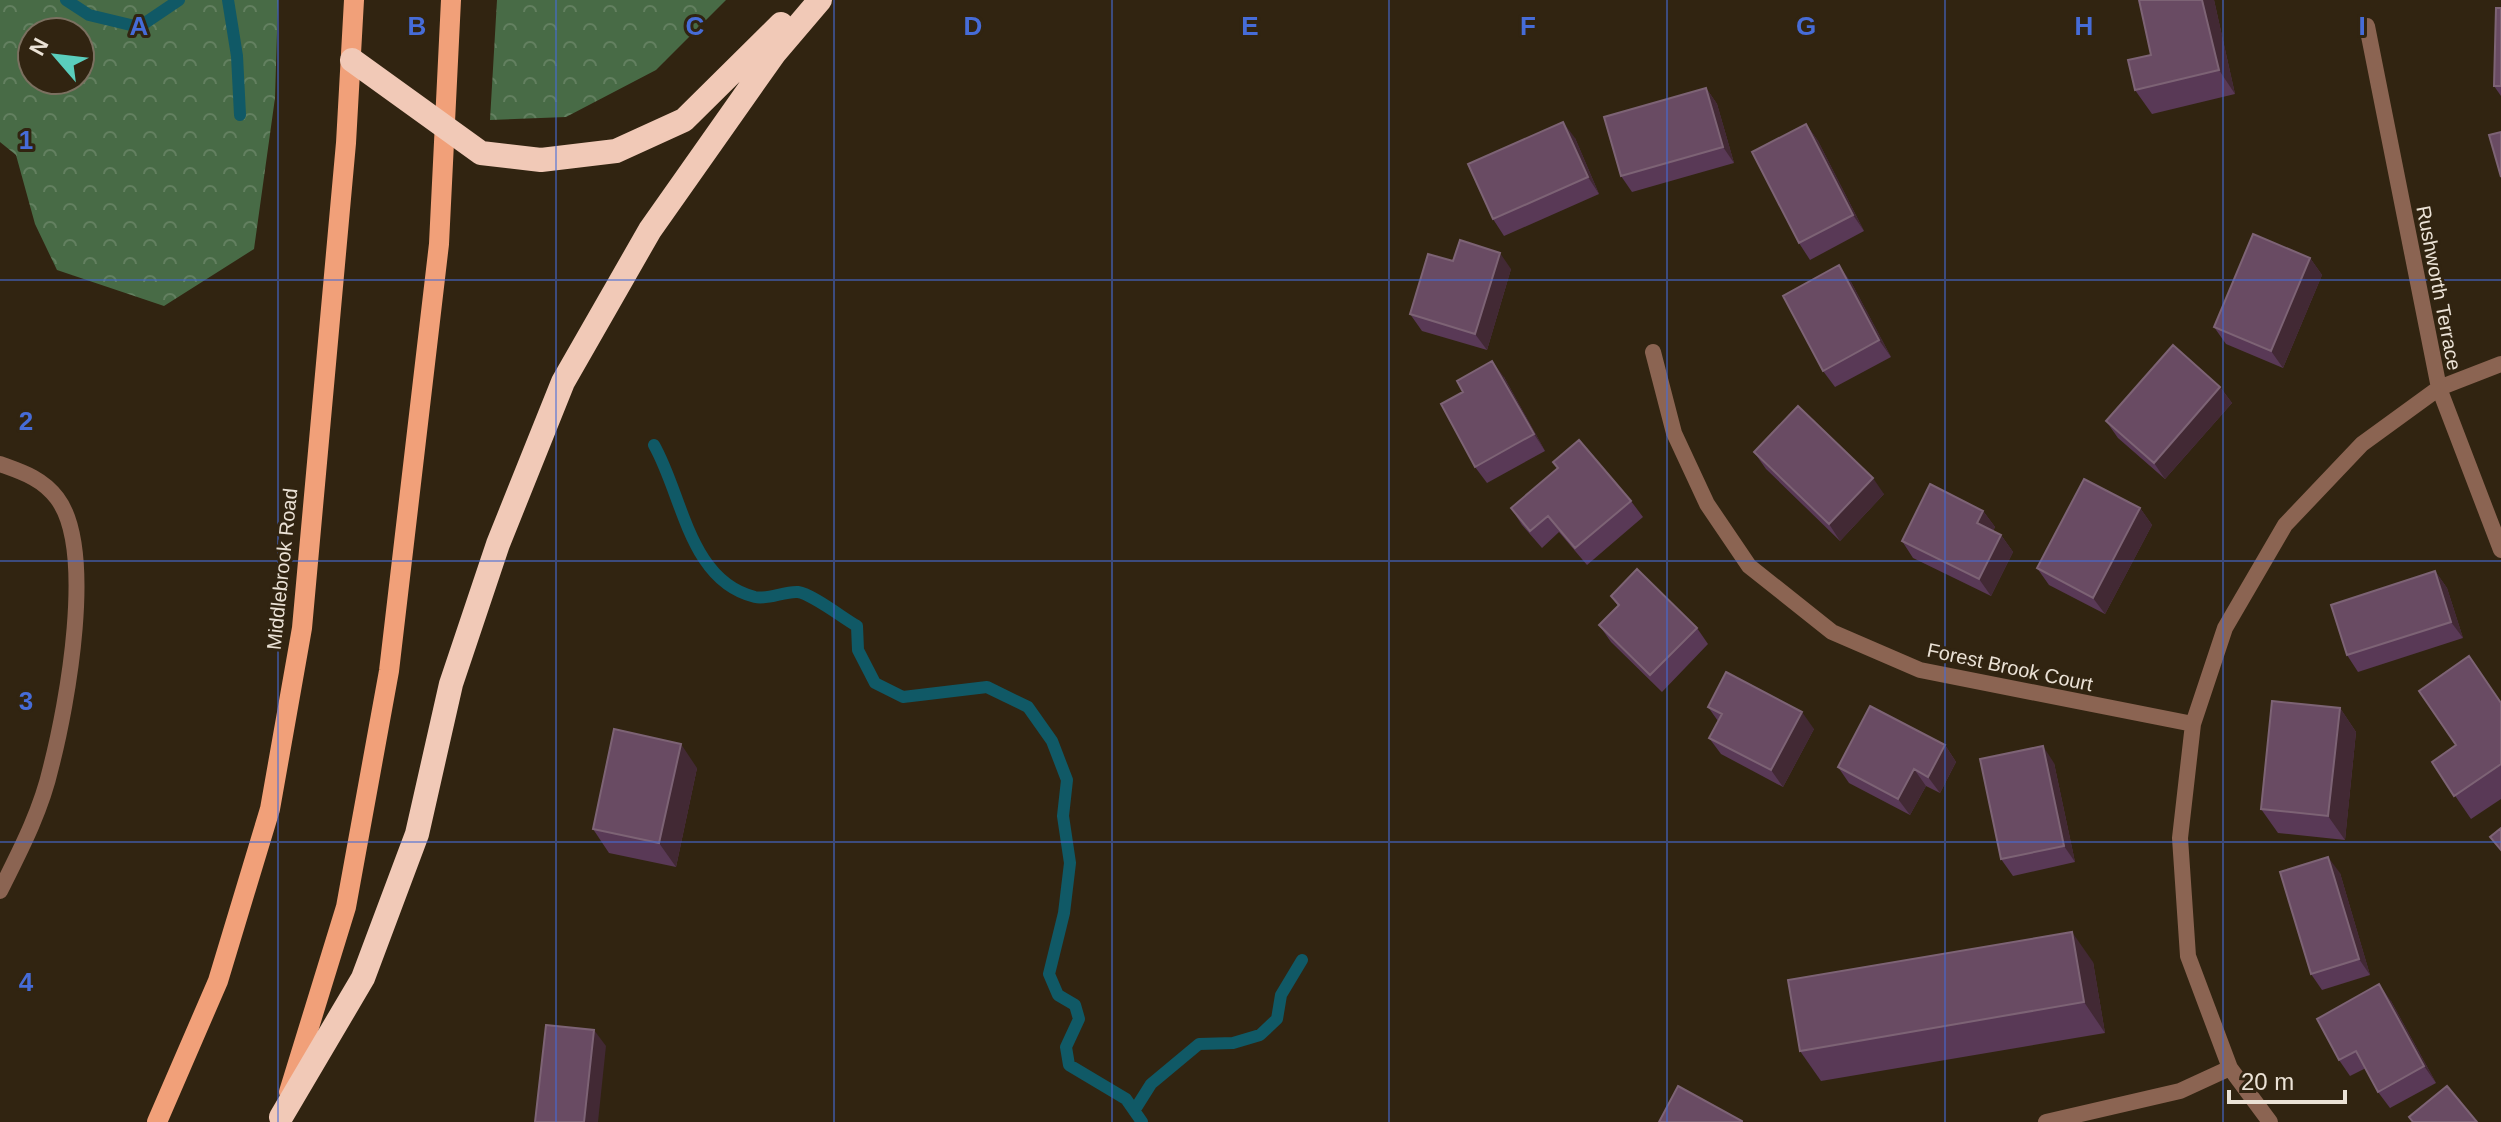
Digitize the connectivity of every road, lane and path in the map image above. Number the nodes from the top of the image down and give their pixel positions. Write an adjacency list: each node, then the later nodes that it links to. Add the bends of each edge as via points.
1 (354, 0): 6 (main road, Middlebrook Road)
2 (451, 0): 7 (main road)
3 (806, 0): 7 (highway, via 684,120 616,151 541,160 481,153)
4 (820, 0): 16 (highway, via 774,54 650,230 563,382 498,544 451,684 417,834 363,978)
5 (2367, 26): 10 (street, Rushworth Terrace)
6 (352, 60): 7 (highway); 17 (main road, Middlebrook Road, via 302,628 273,794 218,981)
7 (444, 129): 16 (main road, via 439,244 389,671 346,907)
8 (1653, 352): 13 (street, Forest Brook Court, via 1674,433 1707,504 1749,566 1832,632 1920,670)
9 (2501, 364): 10 (street)
10 (2439, 388): 12 (street, Rushworth Terrace); 13 (street, via 2362,444 2285,525 2225,628)
11 (0, 464): 14 (street, via 36,477 57,498 71,525 77,565 71,652 51,767 29,834)
12 (2501, 550)
13 (2193, 724): 15 (street, via 2180,838 2188,956)
14 (0, 891)
15 (2230, 1068): 18 (street, via 2180,1091); 19 (street)
16 (280, 1120)
17 (157, 1122)
18 (2046, 1122)
19 (2270, 1122)

